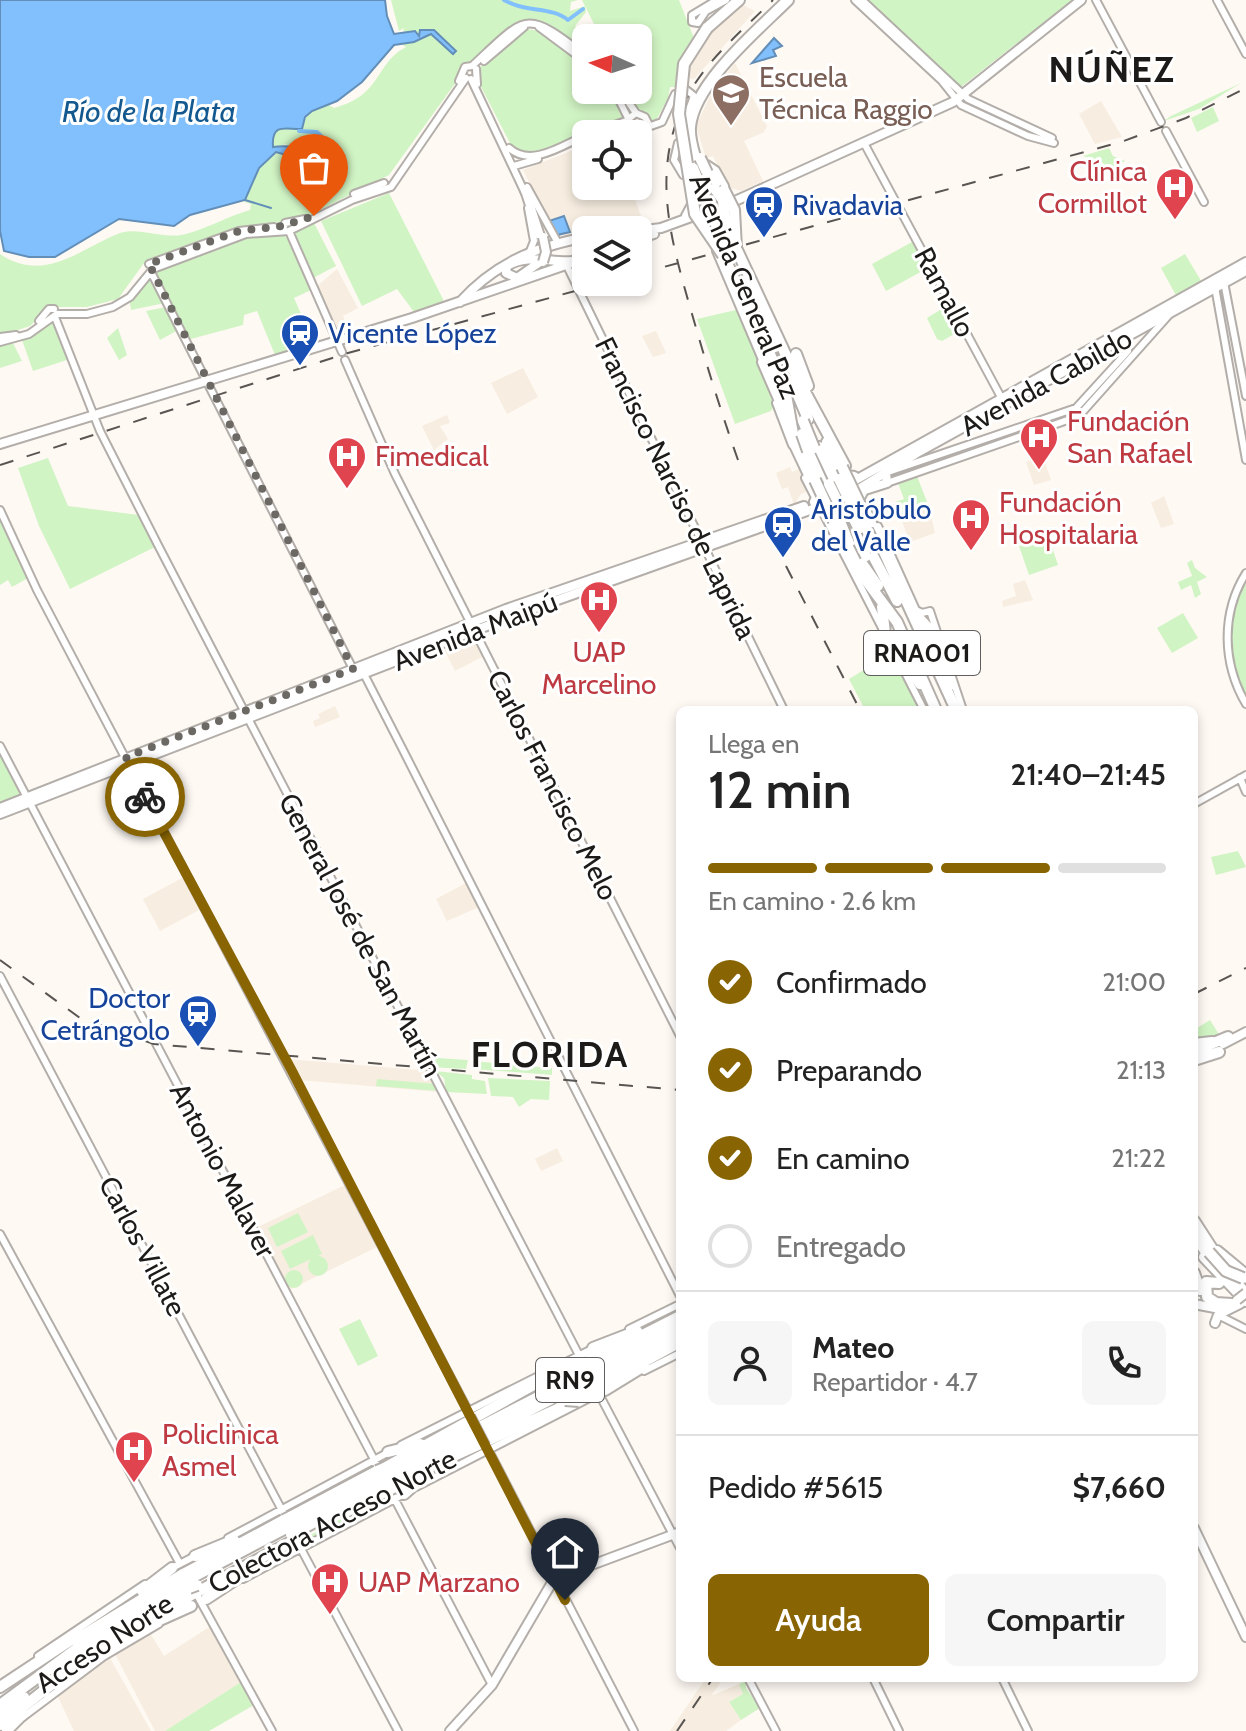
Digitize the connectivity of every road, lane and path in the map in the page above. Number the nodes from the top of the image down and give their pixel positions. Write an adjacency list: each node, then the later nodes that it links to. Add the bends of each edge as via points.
1 (722, 0): 10 (street)
2 (739, 0): 10 (highway)
3 (788, 0): 19 (highway)
4 (855, 0): 9 (street)
5 (862, 0): 9 (street)
6 (1081, 0): 18 (main road)
7 (1096, 0): 25 (street)
8 (1217, 0): 14 (street)
9 (876, 16): 18 (street)
10 (699, 21): 11 (highway, bridge)
11 (698, 41): 33 (highway, Avenida General Paz, bridge, via 684,64 679,122); 34 (highway, Avenida General Paz, bridge, via 682,97)
12 (572, 45): 15 (street, via 548,27 529,22 514,27)
13 (572, 51): 15 (street, via 531,26 516,31)
14 (1246, 54)
15 (474, 67): 16 (street); 16 (street, via 465,67)
16 (468, 77): 32 (street); 40 (street, via 388,182)
17 (684, 88): 19 (street, via 693,95)
18 (961, 97): 28 (street); 31 (main road)
19 (684, 103): 26 (street, via 669,104 660,124); 33 (highway, Avenida General Paz)
20 (622, 104): 23 (street)
21 (629, 104): 22 (street)
22 (636, 113): 23 (street); 24 (street)
23 (627, 119)
24 (646, 120)
25 (1161, 122)
26 (652, 126)
27 (1166, 131): 38 (street)
28 (1053, 140)
29 (572, 141): 32 (street)
30 (678, 143): 34 (street, via 674,160)
31 (864, 143): 36 (main road); 73 (street, Ramallo)
32 (518, 161): 35 (street)
33 (702, 164): 34 (highway, bridge); 36 (highway); 39 (highway, Avenida General Paz, bridge); 45 (highway, Avenida General Paz, bridge)
34 (689, 179): 37 (highway); 39 (highway, bridge, via 703,218); 45 (highway, Avenida General Paz, bridge)
35 (526, 190): 44 (street); 46 (street, via 534,240); 48 (main road, bridge, via 542,238)
36 (730, 197): 37 (highway, via 703,188); 39 (main road); 39 (highway, via 719,225); 39 (highway, via 725,228); 45 (highway); 45 (highway, bridge, via 723,200)
37 (697, 200): 39 (highway); 39 (highway, bridge)
38 (1204, 202)
39 (696, 221): 41 (main road); 42 (main road); 45 (highway, Avenida General Paz, bridge)
40 (287, 228): 51 (street, via 239,231); 64 (street)
41 (652, 229)
42 (652, 235)
43 (572, 240): 44 (main road)
44 (558, 243): 46 (main road)
45 (728, 249): 57 (highway, Avenida General Paz); 57 (highway, Avenida General Paz); 57 (highway, Avenida General Paz); 68 (street)
46 (530, 251): 52 (main road)
47 (572, 259): 48 (main road, via 517,262 507,266 506,273 518,277)
48 (541, 262): 55 (main road)
49 (572, 264): 50 (main road)
50 (567, 266): 55 (main road); 85 (street, Francisco Narciso de Laprida)
51 (149, 269): 60 (street, via 120,304 87,314); 70 (street)
52 (495, 269): 56 (main road, via 485,283); 58 (main road)
53 (1244, 270): 54 (main road, Avenida Cabildo)
54 (1219, 282): 61 (main road, Avenida Cabildo); 72 (street); 73 (main road, Avenida Cabildo); 79 (street)
55 (514, 284): 56 (main road)
56 (501, 288): 58 (main road)
57 (752, 298): 59 (highway, Avenida General Paz)
58 (459, 302): 64 (main road)
59 (757, 309): 69 (highway, Avenida General Paz); 75 (highway, Avenida General Paz); 76 (highway, Avenida General Paz); 76 (highway, Avenida General Paz)
60 (53, 314): 62 (street); 74 (street, General José de San Martín)
61 (1168, 316): 63 (main road, Avenida Cabildo); 81 (street, via 1079,416)
62 (0, 340)
63 (1125, 340): 81 (main road, Avenida Cabildo); 81 (street, via 1126,353 1076,408)
64 (337, 341): 65 (street); 70 (main road)
65 (342, 352)
66 (796, 354): 75 (highway)
67 (345, 360): 93 (street, Carlos Francisco Melo, via 395,474)
68 (763, 362): 76 (highway); 82 (street, via 798,462)
69 (788, 369): 71 (highway); 76 (highway, Avenida General Paz)
70 (206, 381): 74 (main road); 97 (street)
71 (801, 390): 78 (highway); 80 (highway)
72 (1246, 396)
73 (1002, 399): 81 (main road, Avenida Cabildo)
74 (94, 415): 77 (main road); 109 (street, General José de San Martín)
75 (821, 417): 80 (highway, Avenida General Paz)
76 (800, 424): 78 (highway, bridge); 82 (highway, Avenida General Paz)
77 (0, 444)
78 (814, 445): 82 (highway); 82 (highway, via 826,444)
79 (1246, 460)
80 (843, 466): 83 (highway, Avenida General Paz, bridge)
81 (890, 470): 82 (main road, Avenida Cabildo); 82 (main road, Avenida Cabildo); 82 (main road, Avenida Cabildo)
82 (834, 495): 85 (main road, Avenida Maipú); 86 (highway); 86 (highway, via 851,544); 89 (highway, Avenida General Paz, via 848,556); 90 (highway, via 852,555); 94 (street); 95 (street, Avenida General Paz, via 919,613 930,611)
83 (863, 508): 86 (highway); 87 (highway, Avenida General Paz)
84 (0, 510): 111 (street)
85 (702, 544): 93 (main road, Avenida Maipú); 101 (street, Francisco Narciso de Laprida)
86 (866, 544): 87 (highway); 90 (highway); 91 (highway, RNA001); 92 (highway, RNA001)
87 (888, 569): 91 (highway); 95 (highway, via 916,617); 107 (highway, Avenida General Paz)
88 (1246, 573): 100 (street, via 1228,619 1232,671)
89 (864, 579): 94 (highway, via 884,610); 103 (highway, Avenida General Paz, via 897,622)
90 (878, 586): 92 (highway)
91 (895, 596): 105 (highway, RNA001)
92 (896, 610): 106 (highway, RNA001)
93 (473, 626): 97 (main road, Avenida Maipú); 99 (main road, Avenida Maipú); 119 (street, Carlos Francisco Melo)
94 (885, 633): 98 (street)
95 (938, 638): 96 (street)
96 (948, 667): 108 (highway, via 947,681)
97 (353, 669): 99 (street); 109 (main road, Avenida Maipú)
98 (905, 670): 102 (street); 104 (highway, via 915,676)
99 (364, 674): 109 (main road, Avenida Maipú); 135 (street)
100 (1246, 704)
101 (782, 706)
102 (922, 706)
103 (932, 706)
104 (932, 706)
105 (944, 706)
106 (944, 706)
107 (958, 706)
108 (958, 706)
109 (246, 717): 111 (main road, Avenida Maipú); 149 (street, General José de San Martín)
110 (0, 746): 114 (street, Antonio Malaver)
111 (127, 761): 114 (main road, Avenida Maipú); 155 (street)
112 (1243, 776): 113 (street); 115 (street)
113 (1246, 792)
114 (28, 800): 116 (main road, Avenida Maipú); 117 (main road, Avenida Maipú); 162 (street, Antonio Malaver)
115 (1198, 802)
116 (0, 808)
117 (0, 814)
118 (0, 976): 164 (street, Carlos Villate)
119 (676, 1028)
120 (1246, 1029): 121 (main road); 125 (main road)
121 (1228, 1037): 122 (main road); 123 (highway)
122 (1198, 1042)
123 (1198, 1049)
124 (1219, 1052): 126 (highway)
125 (1198, 1058)
126 (1198, 1059)
127 (0, 1234): 171 (street)
128 (1198, 1237): 132 (highway)
129 (1198, 1238): 132 (highway, bridge, via 1222,1269)
130 (1198, 1239): 136 (highway, via 1216,1272)
131 (1198, 1256): 133 (highway)
132 (1245, 1277)
133 (1219, 1283): 136 (highway); 136 (highway, via 1207,1281 1206,1295 1215,1303)
134 (1198, 1286): 139 (street)
135 (676, 1288)
136 (1243, 1299): 139 (main road)
137 (676, 1306): 147 (street)
138 (1198, 1307): 139 (main road)
139 (1212, 1313): 143 (street)
140 (676, 1317): 147 (highway)
141 (676, 1318): 155 (highway, Colectora Acceso Norte)
142 (676, 1326): 156 (highway, RN9)
143 (1246, 1329)
144 (676, 1335): 158 (highway, RN9)
145 (676, 1345): 152 (highway)
146 (676, 1345): 160 (highway, Colectora Acceso Norte)
147 (593, 1348): 149 (street)
148 (676, 1355): 152 (street)
149 (580, 1357): 150 (street); 152 (street, General José de San Martín, bridge)
150 (562, 1368): 151 (street); 156 (highway)
151 (540, 1375): 155 (highway)
152 (600, 1391): 153 (street); 165 (street, General José de San Martín)
153 (582, 1400): 154 (highway, bridge)
154 (565, 1405): 158 (highway); 159 (street); 160 (highway)
155 (468, 1417): 157 (highway, Colectora Acceso Norte); 159 (street, bridge); 161 (street)
156 (488, 1421): 163 (highway, RN9)
157 (455, 1430): 161 (highway); 163 (highway, Colectora Acceso Norte)
158 (483, 1433): 163 (highway, RN9)
159 (487, 1447): 163 (street); 170 (street)
160 (468, 1449): 163 (highway, Colectora Acceso Norte)
161 (388, 1452): 162 (street)
162 (374, 1459): 163 (street, Antonio Malaver); 164 (street)
163 (387, 1483): 166 (highway, Colectora Acceso Norte); 166 (highway, Colectora Acceso Norte); 174 (street, Antonio Malaver)
164 (281, 1509): 166 (street, Carlos Villate); 169 (street)
165 (676, 1531)
166 (293, 1532): 169 (highway); 171 (highway, Colectora Acceso Norte); 171 (highway, Colectora Acceso Norte); 183 (street, Carlos Villate)
167 (676, 1533): 170 (main road)
168 (1198, 1536): 173 (main road)
169 (195, 1556): 171 (street)
170 (554, 1579): 174 (main road); 185 (street)
171 (191, 1584): 172 (highway, Colectora Acceso Norte); 178 (street, via 79,1626); 180 (highway, Acceso Norte, via 106,1627); 181 (highway, Colectora Acceso Norte); 181 (street, via 110,1653); 181 (highway, Acceso Norte, via 96,1644); 182 (street)
172 (95, 1626): 178 (highway); 179 (highway, Colectora Acceso Norte)
173 (1246, 1637)
174 (491, 1682): 184 (main road)
175 (750, 1682): 186 (street)
176 (875, 1682): 187 (street)
177 (1004, 1682): 188 (street)
178 (0, 1686)
179 (0, 1696)
180 (0, 1705)
181 (2, 1726)
182 (272, 1731)
183 (398, 1731)
184 (448, 1731)
185 (634, 1731)
186 (776, 1731)
187 (899, 1731)
188 (1028, 1731)

